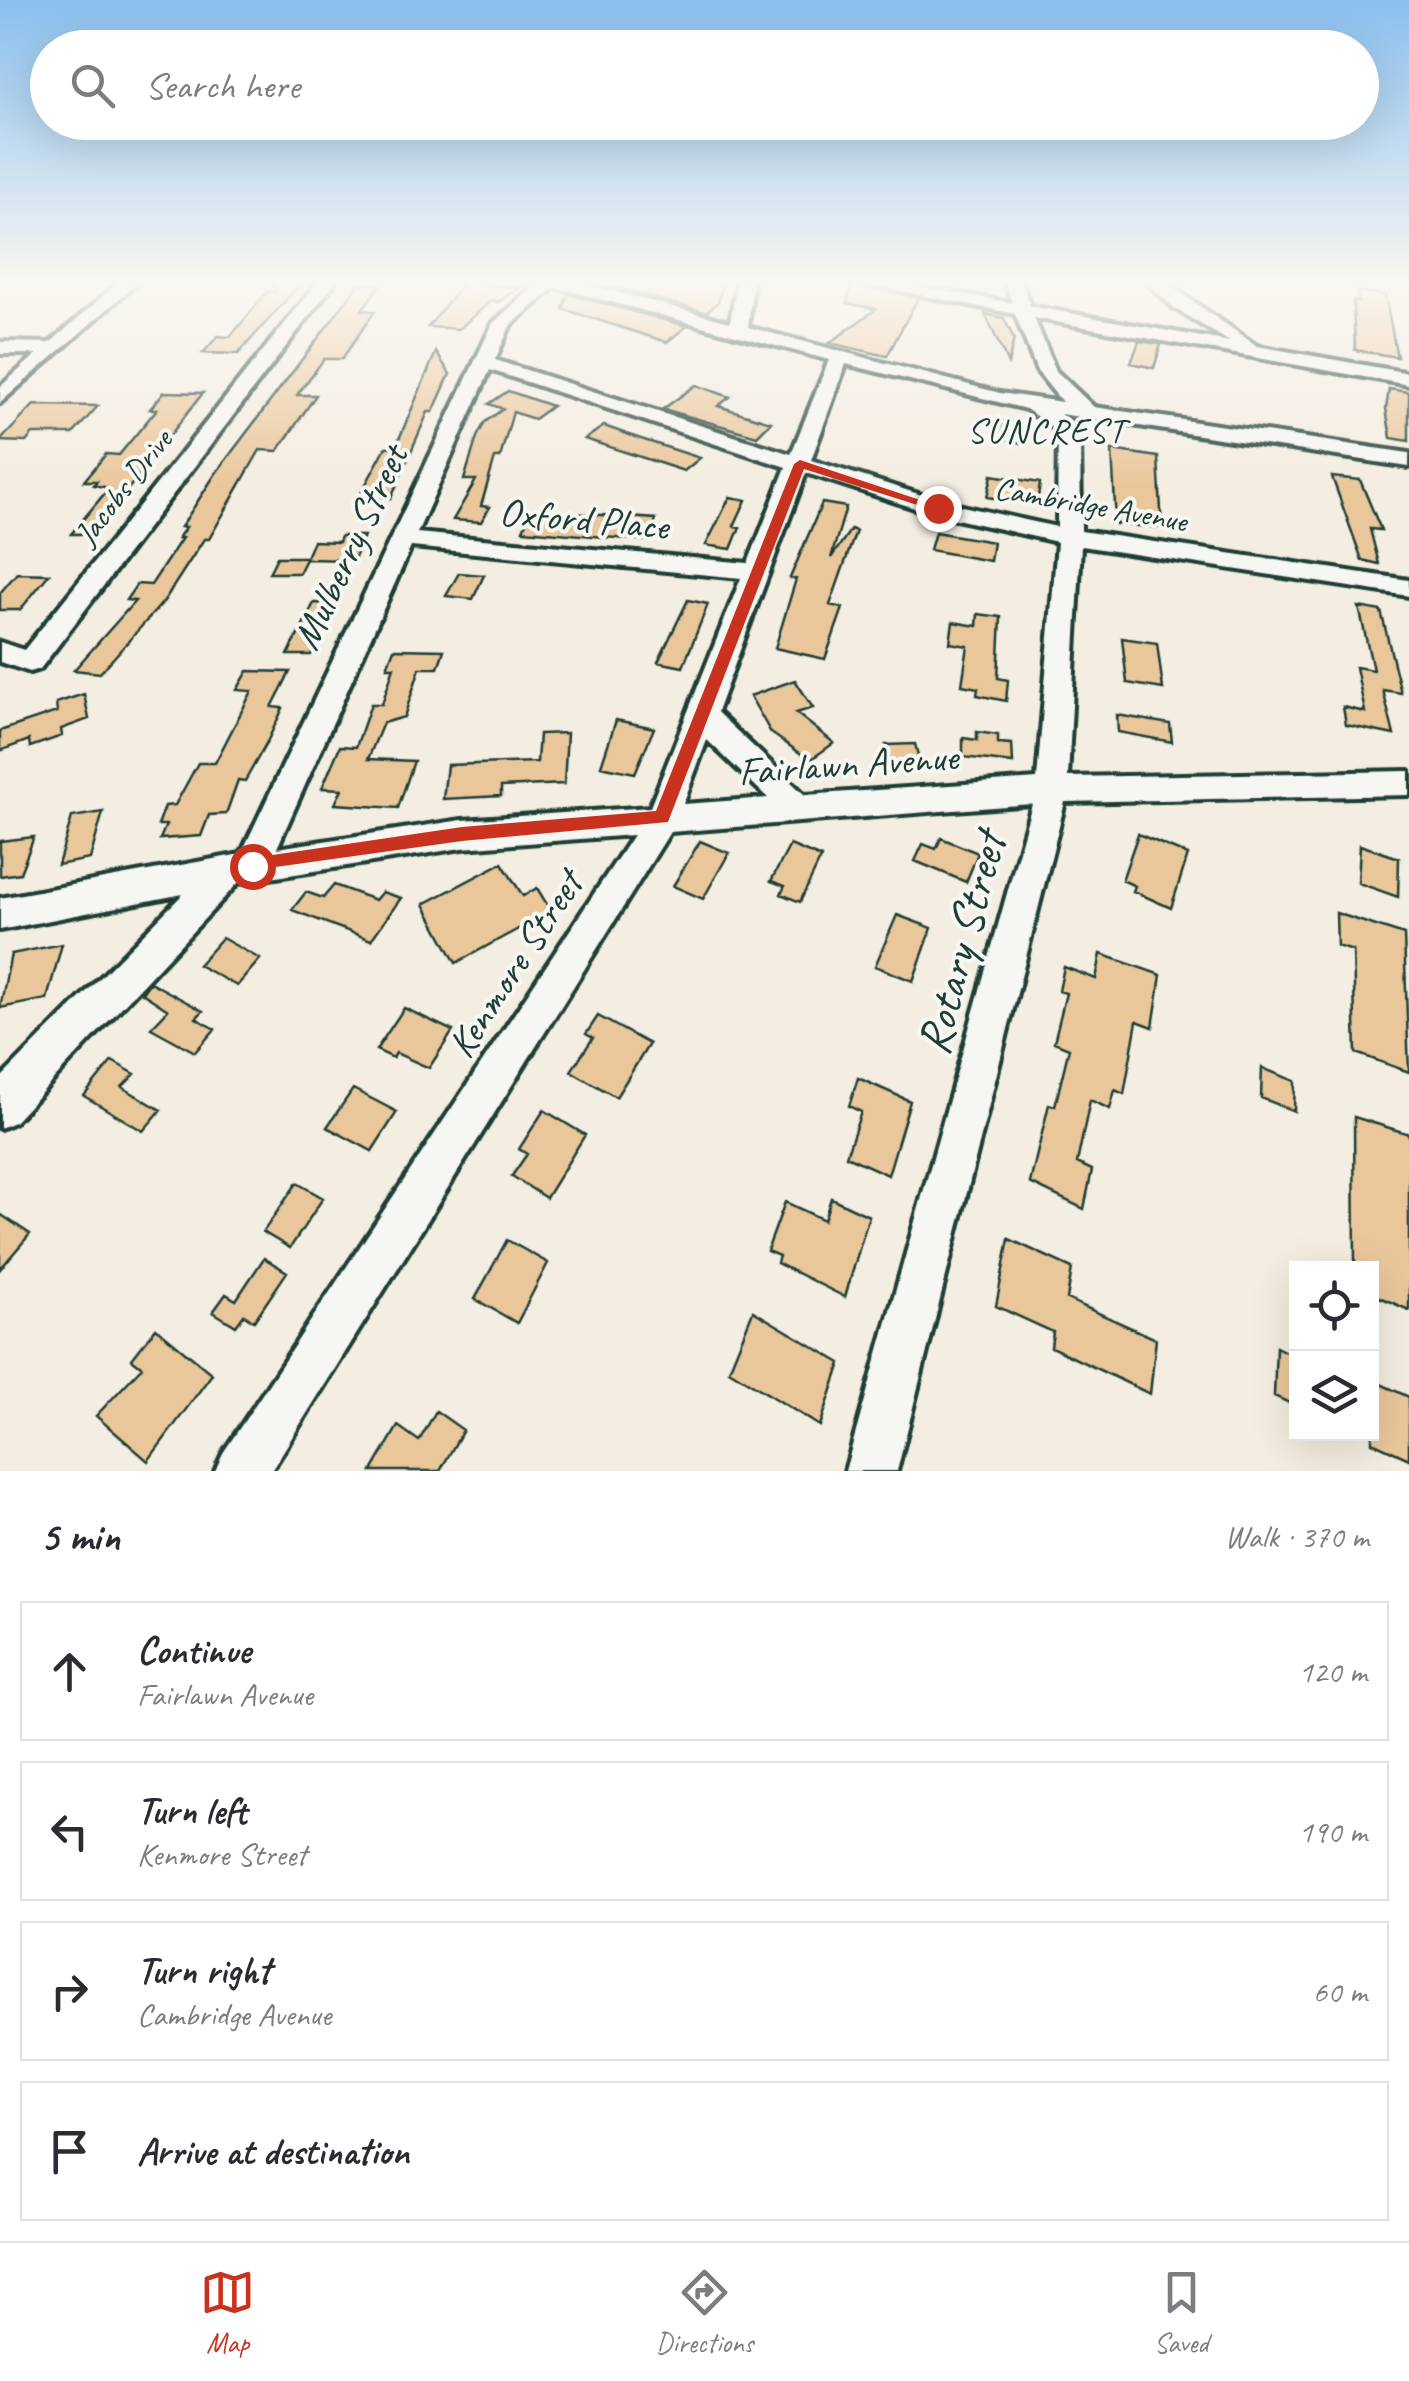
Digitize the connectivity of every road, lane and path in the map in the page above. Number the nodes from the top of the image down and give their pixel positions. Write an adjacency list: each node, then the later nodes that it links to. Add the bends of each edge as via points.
1 (52, 351): 13 (street)
2 (274, 351): 24 (street, Jacobs Drive, via 30,662)
3 (489, 351): 10 (street, Mulberry Street)
4 (810, 351): 9 (street)
5 (1040, 351): 12 (street)
6 (1241, 351): 8 (street)
7 (1257, 351): 8 (street)
8 (1264, 355): 11 (street)
9 (839, 359): 14 (street); 18 (street, Kenmore Street)
10 (483, 362): 18 (street, Cambridge Avenue); 21 (street, Mulberry Street)
11 (1409, 379)
12 (1056, 388): 14 (street); 15 (street)
13 (0, 398)
14 (1034, 406): 15 (street); 15 (street)
15 (1084, 423): 16 (street); 20 (street, Rotary Street)
16 (1368, 454): 17 (street); 19 (street)
17 (1409, 460)
18 (800, 464): 20 (street, Cambridge Avenue, via 938,508); 22 (street, Kenmore Street)
19 (1409, 474)
20 (1069, 537): 23 (street, Cambridge Avenue); 27 (street, Rotary Street)
21 (403, 538): 22 (street, Oxford Place); 30 (street, Mulberry Street)
22 (758, 572): 25 (street, Kenmore Street)
23 (1409, 588)
24 (0, 652)
25 (701, 711): 28 (street); 29 (street, Kenmore Street)
26 (1409, 782): 27 (street, Fairlawn Avenue)
27 (1052, 790): 28 (street, Fairlawn Avenue); 34 (street, Rotary Street)
28 (798, 811): 29 (street, Fairlawn Avenue)
29 (662, 817): 30 (street, Fairlawn Avenue, via 462,834); 33 (street, Kenmore Street)
30 (240, 868): 31 (street, Fairlawn Avenue); 32 (street, Mulberry Street)
31 (0, 914)
32 (0, 1108)
33 (241, 1471)
34 (871, 1471)

